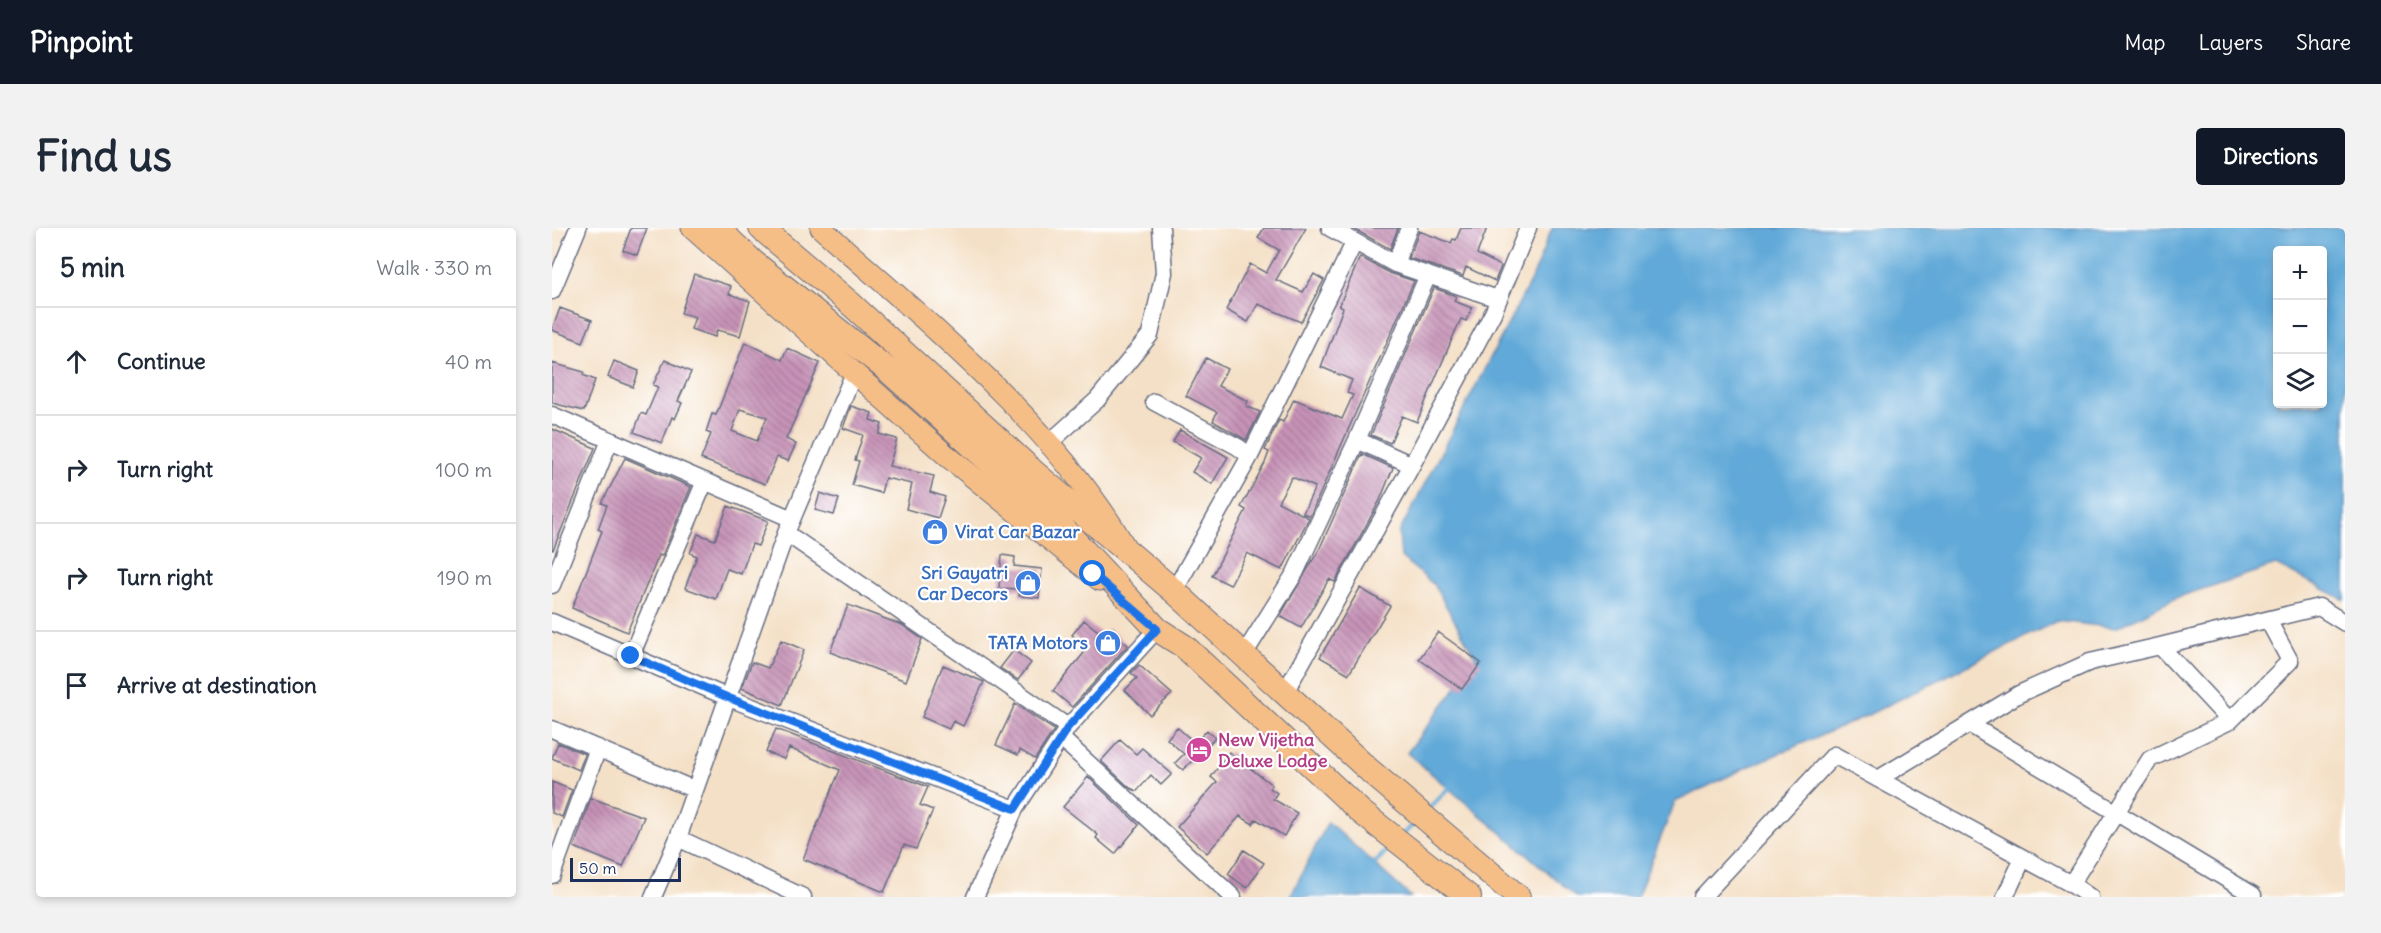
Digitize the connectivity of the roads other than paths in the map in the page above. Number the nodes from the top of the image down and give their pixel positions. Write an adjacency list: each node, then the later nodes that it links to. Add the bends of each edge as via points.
1 (578, 228): 13 (street)
2 (692, 228): 15 (main road)
3 (717, 228): 31 (highway, via 753,262 890,372 1048,514)
4 (761, 228): 25 (highway)
5 (821, 228): 20 (main road, via 987,378)
6 (1161, 228): 20 (street, via 1164,273 1150,335 1097,400)
7 (1330, 228): 10 (street)
8 (1409, 228): 11 (street)
9 (1528, 228): 14 (street)
10 (1354, 243): 11 (street); 21 (street)
11 (1395, 264): 12 (street)
12 (1428, 275): 14 (street); 19 (street)
13 (552, 291)
14 (1498, 299): 22 (street)
15 (854, 373): 24 (street); 31 (main road, via 946,455)
16 (1154, 402): 21 (street)
17 (552, 415): 18 (street)
18 (610, 440): 23 (street); 26 (street)
19 (1357, 440): 22 (street); 34 (street, via 1295,573)
20 (1048, 444): 25 (main road, via 1104,512)
21 (1250, 456): 27 (street)
22 (1412, 465): 35 (street)
23 (705, 481): 24 (street); 33 (street)
24 (789, 526): 36 (street); 40 (street)
25 (1130, 554): 27 (highway)
26 (552, 585)
27 (1174, 591): 34 (highway)
28 (2268, 620): 30 (street, via 2319,607); 32 (street); 37 (street, via 2290,661)
29 (552, 622): 33 (street)
30 (2345, 623)
31 (1157, 629): 40 (street); 55 (highway, via 1185,647 1361,812)
32 (2160, 646): 37 (street); 38 (street, via 2090,662 2019,694)
33 (631, 656): 36 (street)
34 (1243, 656): 35 (highway)
35 (1284, 694): 56 (highway)
36 (729, 698): 43 (street); 44 (street)
37 (2230, 721): 45 (street, via 2150,759)
38 (1969, 724): 42 (street); 45 (street)
39 (552, 729): 41 (street)
40 (1064, 732): 44 (street); 54 (street)
41 (598, 748): 43 (street); 48 (street)
42 (1878, 779): 47 (street); 57 (street, via 1834,755)
43 (695, 790): 46 (street)
44 (1015, 809): 53 (street)
45 (2115, 814): 49 (street); 50 (street)
46 (678, 838): 51 (street); 52 (street)
47 (2023, 858): 49 (street); 58 (street)
48 (552, 875)
49 (2071, 884): 59 (street)
50 (2253, 896)
51 (653, 897)
52 (803, 897)
53 (975, 897)
54 (1233, 897)
55 (1468, 897)
56 (1518, 897)
57 (1702, 897)
58 (2005, 897)
59 (2090, 897)

